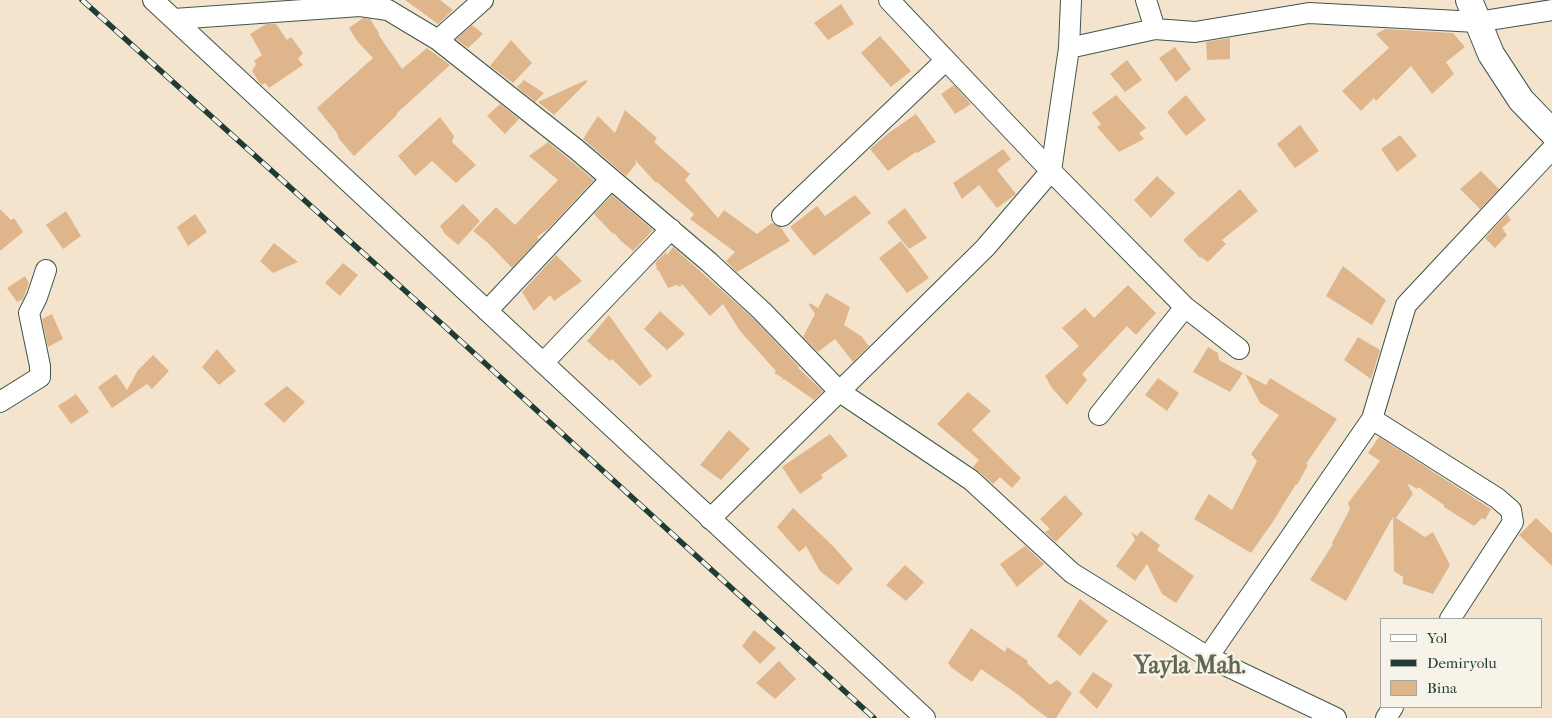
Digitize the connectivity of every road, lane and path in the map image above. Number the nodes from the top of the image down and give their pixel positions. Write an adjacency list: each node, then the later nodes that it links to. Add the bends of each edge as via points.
1 (153, 0): 9 (street)
2 (483, 0): 11 (street)
3 (889, 0): 13 (street)
4 (1071, 0): 12 (street)
5 (1146, 0): 10 (street)
6 (268, 6): 9 (street); 11 (street, via 360,6 388,10)
7 (1552, 10): 8 (street)
8 (1473, 11): 10 (street, via 1308,13 1195,32); 14 (main road, via 1491,54 1521,100)
9 (174, 19): 22 (street)
10 (1155, 29): 12 (street)
11 (438, 40): 17 (street)
12 (1069, 48): 16 (street)
13 (946, 60): 16 (street); 18 (street)
14 (1552, 132)
15 (1552, 149): 28 (street, via 1406,305)
16 (1051, 171): 21 (street); 25 (street, via 986,248)
17 (611, 179): 19 (street); 22 (street)
18 (782, 216)
19 (671, 229): 24 (street); 25 (street, via 756,305)
20 (46, 270): 26 (street, via 28,313 40,376)
21 (1185, 307): 23 (street); 27 (street)
22 (487, 311): 24 (street)
23 (1239, 349)
24 (543, 363): 29 (street)
25 (840, 392): 29 (street); 31 (street, via 971,480 1072,573)
26 (0, 402)
27 (1099, 415)
28 (1372, 419): 30 (street, via 1511,510 1513,522); 31 (street)
29 (710, 519): 32 (street)
30 (1451, 618)
31 (1208, 657): 33 (street)
32 (925, 718)
33 (1336, 718)

